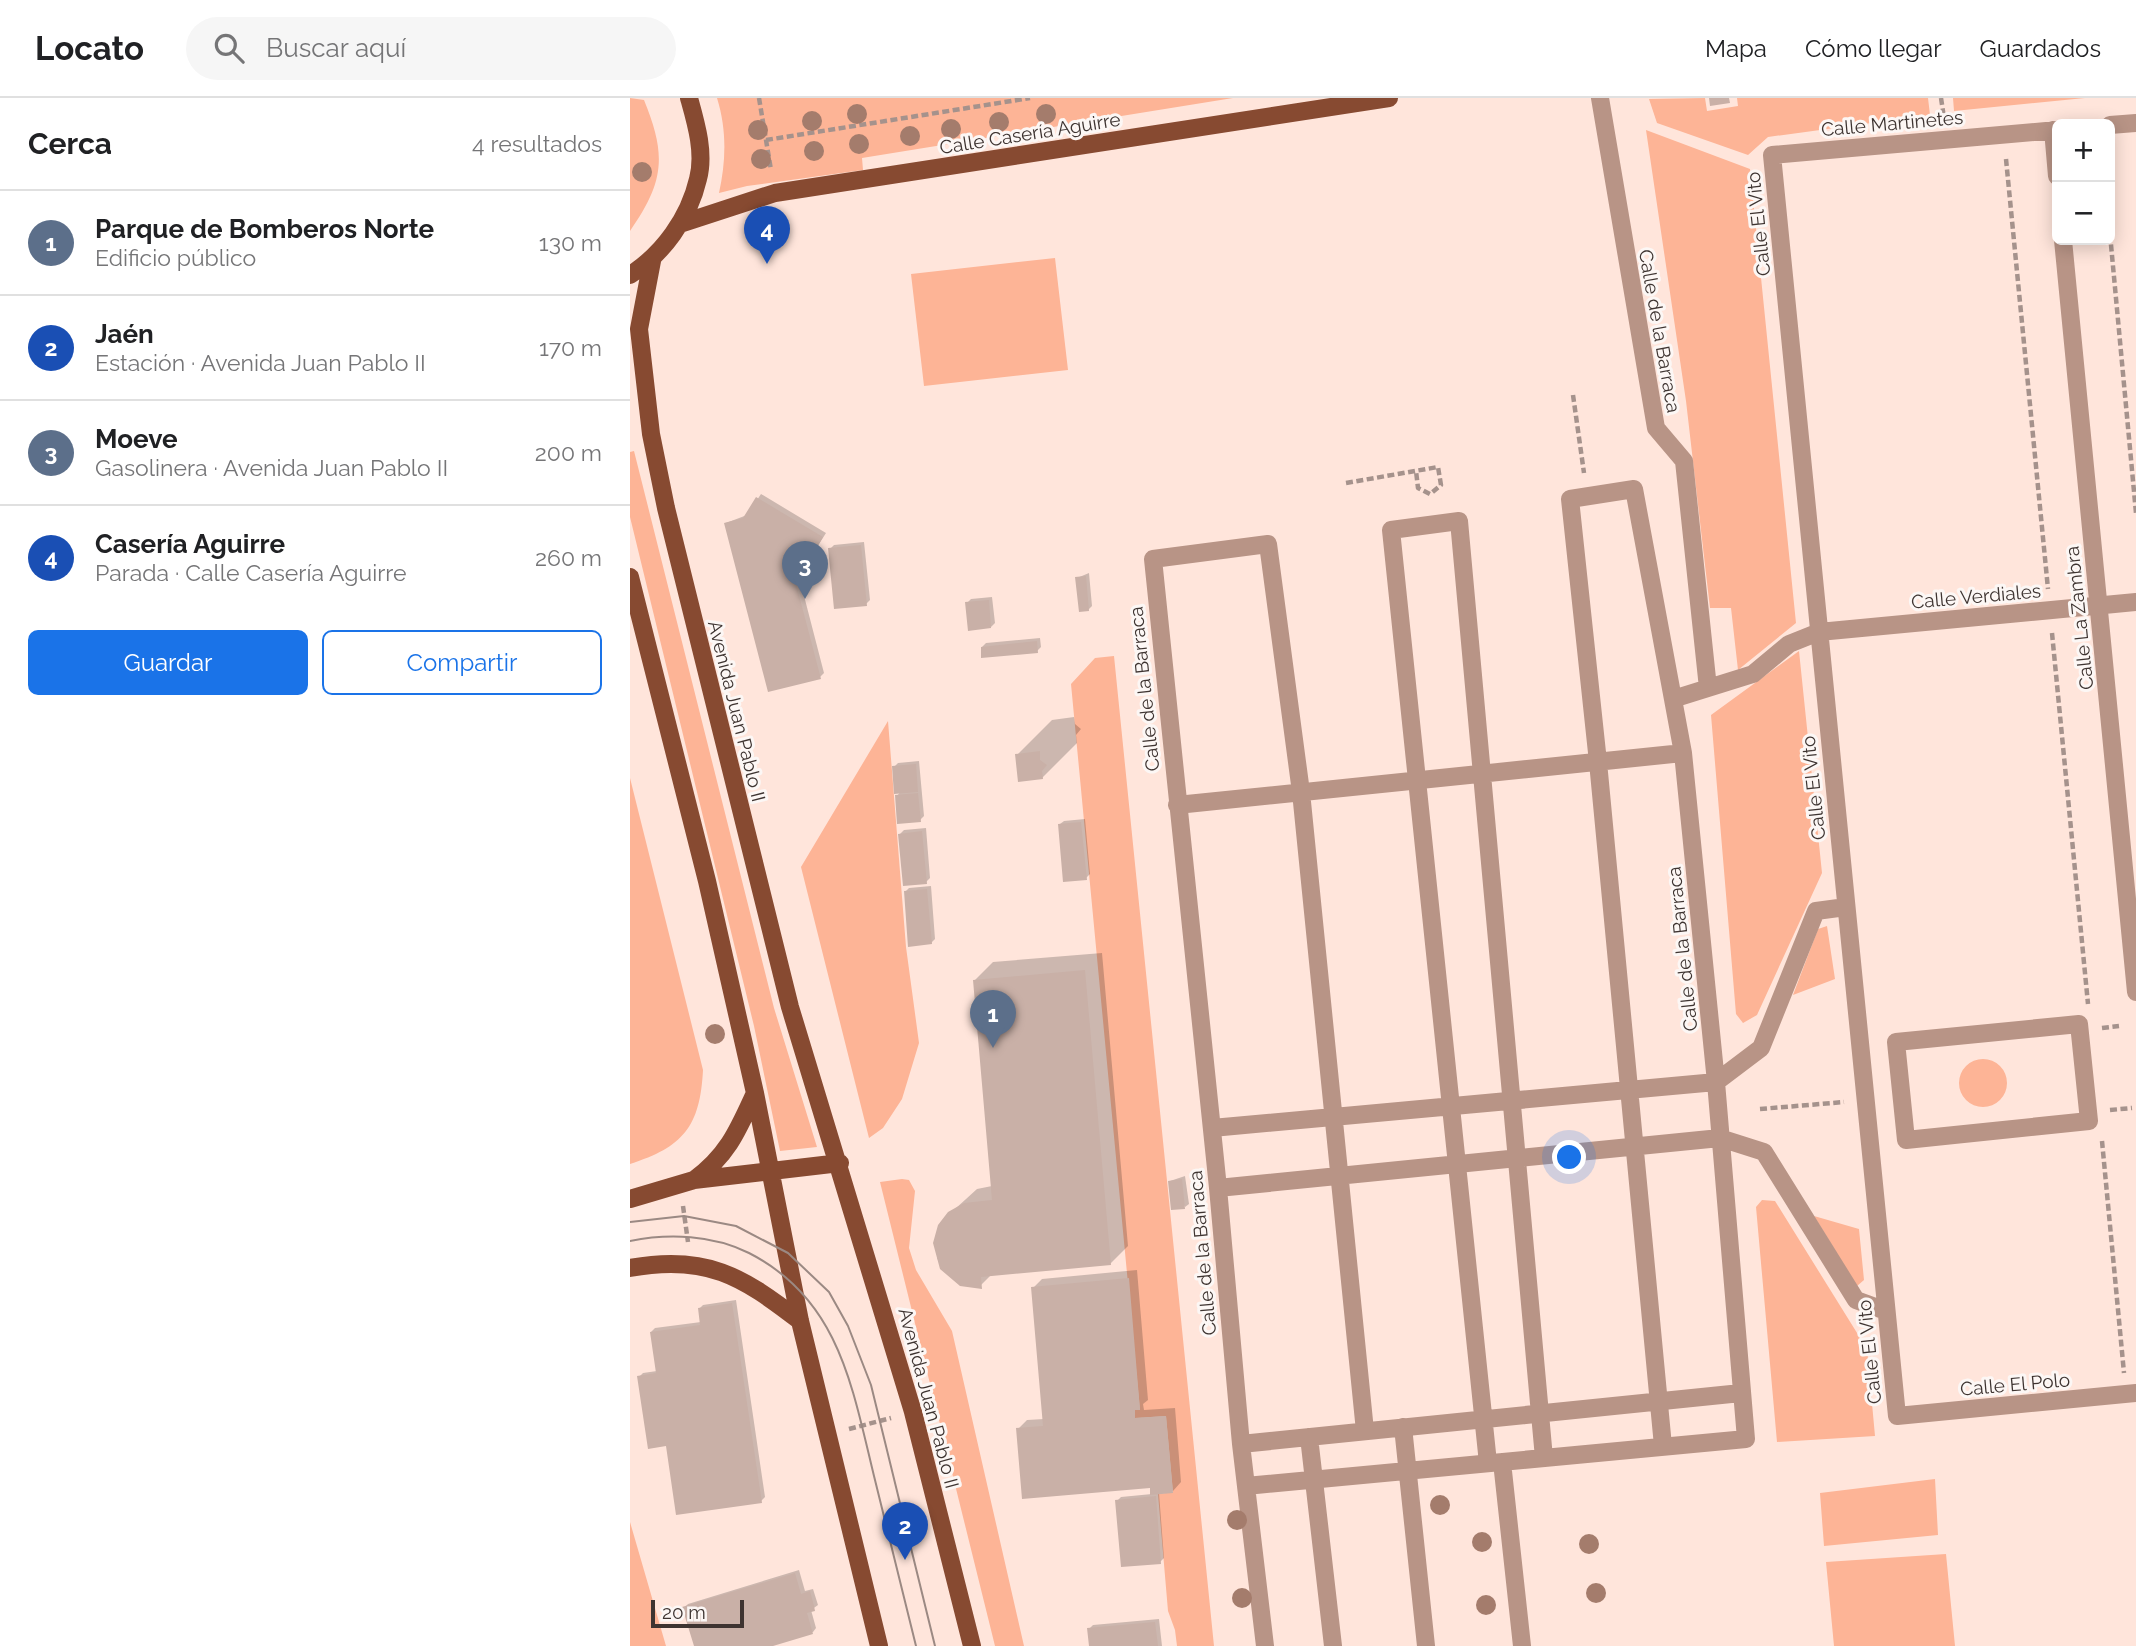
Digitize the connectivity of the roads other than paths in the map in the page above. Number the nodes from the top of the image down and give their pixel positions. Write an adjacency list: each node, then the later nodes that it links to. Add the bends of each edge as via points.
1 (689, 98): 8 (main road, via 699,132 699,178)
2 (1389, 98): 8 (main road, Calle Casería Aguirre, via 775,193)
3 (1600, 98): 16 (street, Calle de la Barraca, via 1656,428 1684,461)
4 (2136, 123): 5 (street)
5 (2115, 125)
6 (2052, 130): 7 (street, Calle Martinetes)
7 (1772, 155): 15 (street, Calle El Vito)
8 (680, 224): 10 (main road)
9 (2063, 245): 14 (street, Calle La Zambra)
10 (652, 261): 11 (main road); 37 (main road, Avenida Juan Pablo II, via 639,329 651,434 666,508 790,1007)
11 (630, 275)
12 (630, 577): 29 (main road)
13 (2136, 602): 14 (street, Calle Verdiales)
14 (2099, 606): 15 (street, Calle Verdiales); 25 (street, Calle La Zambra)
15 (1819, 632): 16 (street, Calle Verdiales, via 1790,644 1753,674); 24 (street, Calle El Vito)
16 (1709, 688): 17 (street, Calle Verdiales)
17 (1673, 699): 18 (street, Calle de la Barraca); 19 (street, Calle de la Barraca, via 1634,489 1570,499)
18 (1683, 753): 19 (street); 27 (street, Calle de la Barraca)
19 (1598, 762): 20 (street); 28 (street)
20 (1482, 775): 21 (street); 21 (street, via 1459,521 1391,530); 30 (street)
21 (1418, 780): 22 (street); 31 (street)
22 (1301, 792): 23 (street); 23 (street, Calle de la Barraca, via 1268,544 1153,559); 32 (street)
23 (1177, 805): 33 (street, Calle de la Barraca)
24 (1846, 906): 27 (street, via 1816,911 1761,1048); 45 (street, Calle El Vito)
25 (2136, 992)
26 (1896, 1042): 26 (street, via 2079,1024 2089,1121 1906,1140)
27 (1716, 1082): 28 (street); 34 (street, Calle de la Barraca)
28 (1629, 1090): 30 (street); 35 (street)
29 (755, 1093): 39 (main road); 41 (main road, via 717,1163)
30 (1511, 1101): 31 (street); 36 (street)
31 (1452, 1106): 32 (street); 38 (street)
32 (1334, 1117): 33 (street); 40 (street)
33 (1212, 1128): 42 (street, Calle de la Barraca)
34 (1720, 1138): 35 (street); 45 (street, via 1764,1152 1856,1300); 48 (street, Calle de la Barraca)
35 (1634, 1147): 36 (street); 49 (street)
36 (1516, 1158): 38 (street); 50 (street)
37 (840, 1163): 39 (main road); 64 (main road, Avenida Juan Pablo II, via 913,1412)
38 (1459, 1164): 40 (street); 52 (street)
39 (771, 1173): 41 (main road); 46 (main road)
40 (1340, 1176): 42 (street); 54 (street)
41 (694, 1180): 43 (main road)
42 (1218, 1188): 56 (street, Calle de la Barraca)
43 (630, 1199)
44 (630, 1268): 46 (main road, via 692,1264 726,1272 754,1285)
45 (1886, 1311): 51 (street, Calle El Vito)
46 (800, 1321): 63 (main road)
47 (2130, 1387): 51 (street, Calle El Polo)
48 (1741, 1393): 49 (street); 57 (street, Calle de la Barraca, via 1746,1439)
49 (1658, 1401): 50 (street); 57 (street)
50 (1539, 1413): 52 (street); 58 (street)
51 (1897, 1416)
52 (1483, 1419): 53 (street); 59 (street)
53 (1403, 1427): 54 (street); 60 (street)
54 (1366, 1431): 55 (street)
55 (1310, 1437): 56 (street); 61 (street)
56 (1241, 1444): 62 (street, Calle de la Barraca)
57 (1663, 1446): 58 (street)
58 (1544, 1458): 59 (street)
59 (1495, 1462): 60 (street); 68 (street)
60 (1408, 1471): 61 (street); 67 (street)
61 (1314, 1480): 62 (street); 66 (street)
62 (1246, 1486): 65 (street, Calle de la Barraca)
63 (879, 1646)
64 (972, 1646)
65 (1265, 1646)
66 (1333, 1646)
67 (1426, 1646)
68 (1522, 1646)

